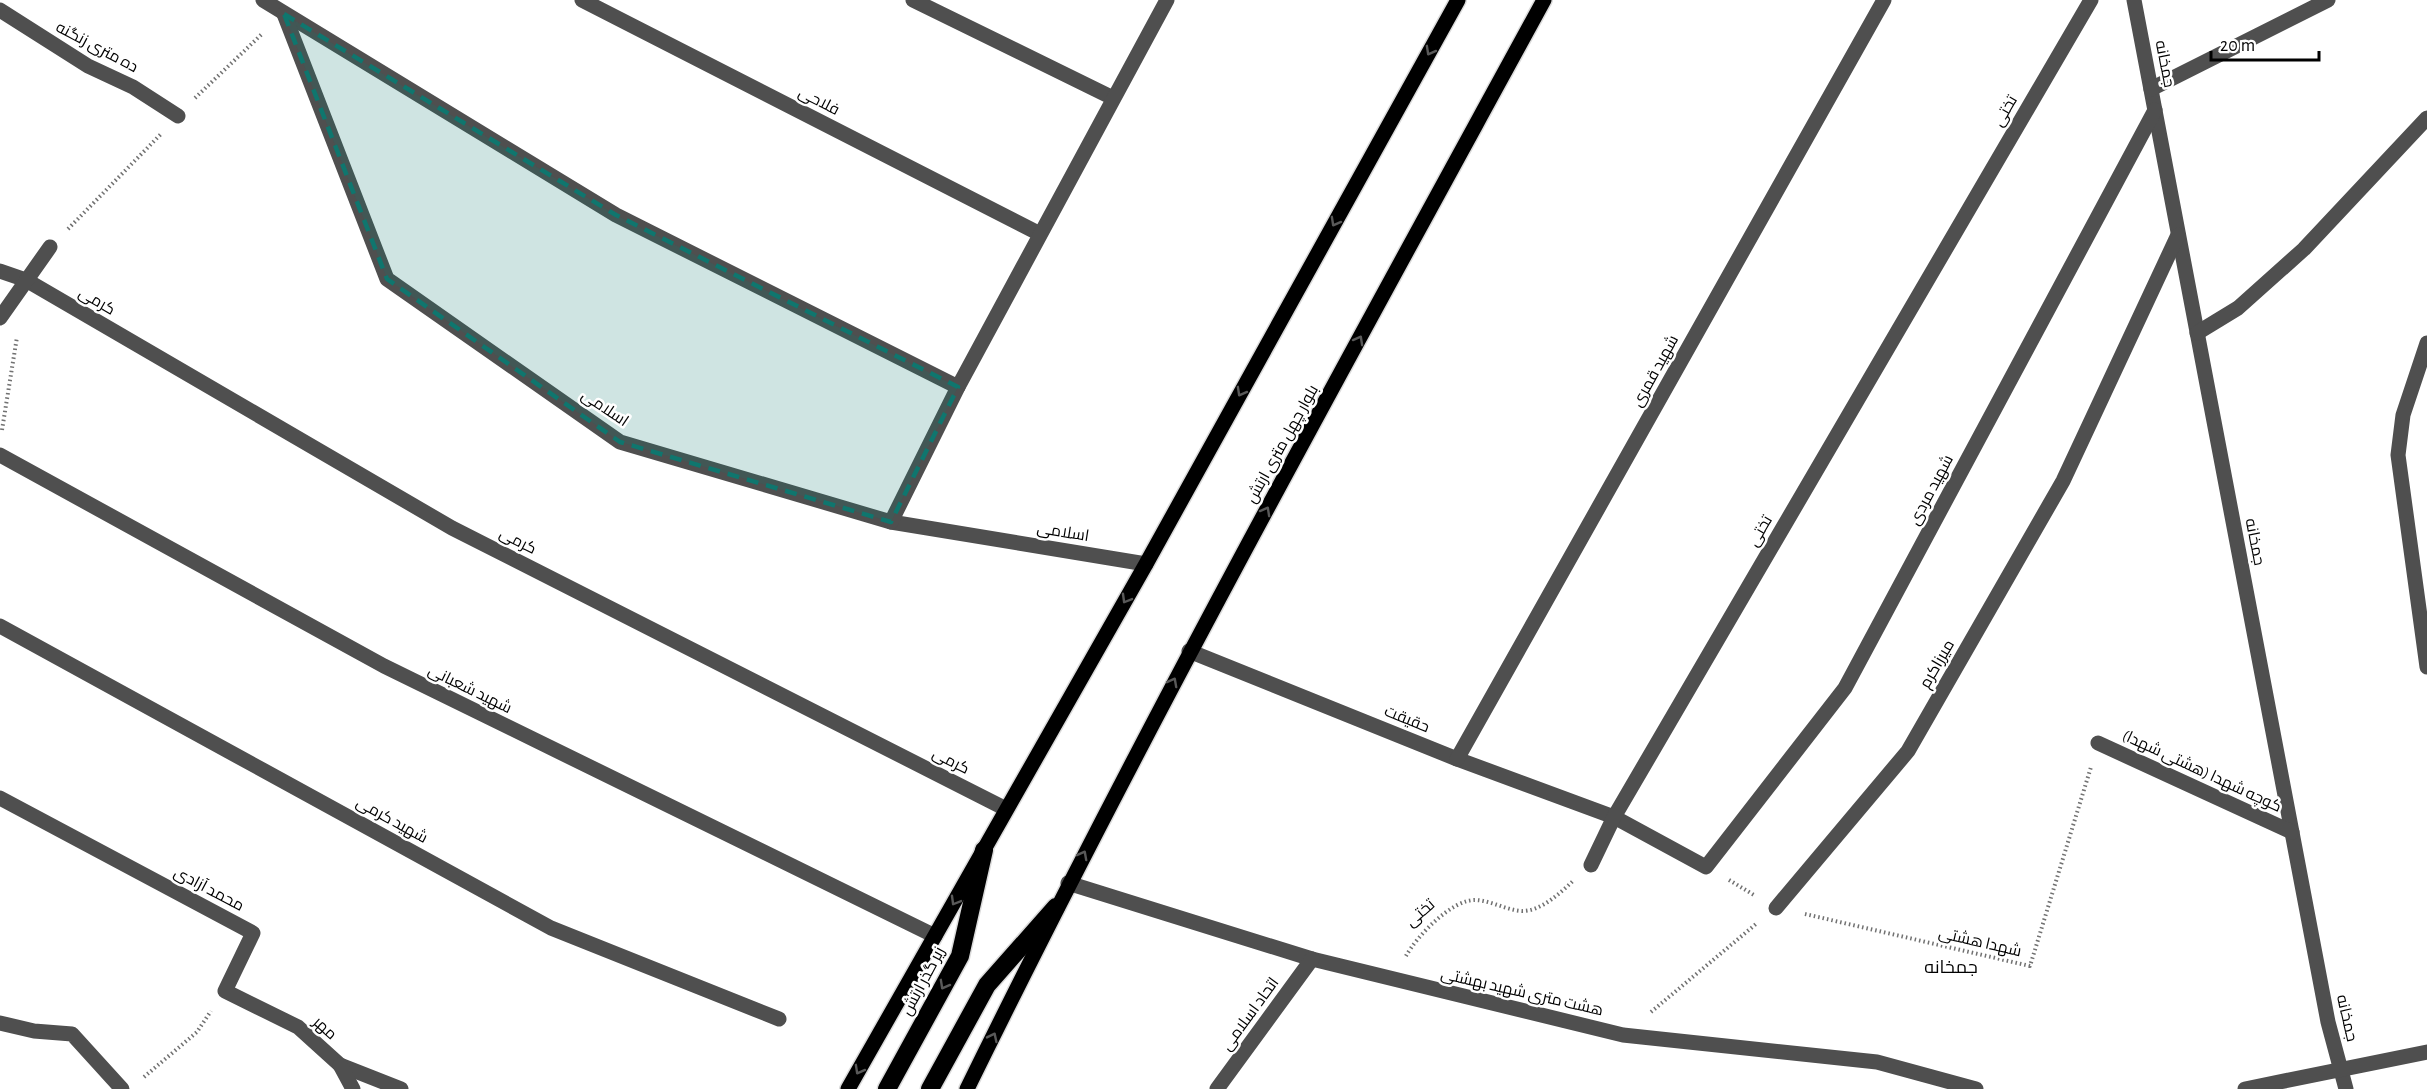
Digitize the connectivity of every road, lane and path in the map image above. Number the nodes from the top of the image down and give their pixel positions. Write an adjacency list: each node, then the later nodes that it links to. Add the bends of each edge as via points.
1 (263, 0): 12 (street)
2 (582, 0): 18 (street, فلاحی)
3 (913, 0): 14 (street)
4 (1167, 0): 14 (street)
5 (1458, 0): 31 (main road, one-way to 31)
6 (1544, 0): 34 (main road, بلوار چهل متری ارتش, one-way to 6)
7 (1884, 0): 37 (street, شهید قمری)
8 (2091, 0): 40 (street, تختی)
9 (2134, 0): 13 (street, جمخانه)
10 (2328, 0): 13 (street)
11 (0, 10): 16 (street, ده متری زنگنه, via 88,66 133,87)
12 (284, 14): 27 (street, via 616,215); 30 (street, اسلامی, via 387,279 620,442)
13 (2151, 89): 15 (street, جمخانه)
14 (1113, 98): 18 (street)
15 (2155, 110): 19 (street, جمخانه); 44 (street, شهید مردی, via 1845,688)
16 (178, 116)
17 (2427, 118): 25 (street, via 2304,249 2238,308)
18 (1040, 234): 27 (street)
19 (2178, 235): 25 (street, جمخانه); 47 (street, میرزاکرم, via 2063,481 1908,751)
20 (50, 247): 22 (street)
21 (0, 271): 22 (street, کرمی)
22 (26, 280): 23 (street); 39 (street, کرمی, via 452,528)
23 (0, 318)
24 (19, 328): 28 (path)
25 (2197, 333): 41 (street, جمخانه)
26 (2427, 343): 32 (street, via 2403,414 2398,455)
27 (958, 387): 30 (street)
28 (2, 434)
29 (0, 455): 48 (street, شهید شعبانی, via 384,666)
30 (891, 522): 31 (street, اسلامی)
31 (1146, 564): 39 (main road, one-way to 39)
32 (2423, 621): 35 (street)
33 (0, 626): 52 (street, شهید کرمی, via 551,928)
34 (1189, 651): 37 (street, حقیقت); 45 (main road, بلوار چهل متری ارتش, one-way to 34)
35 (2427, 667)
36 (2098, 743): 41 (street, کوچه شهدا (هشتی شهدا)); 47 (path, شهدا هشتی, via 2030,966)
37 (1457, 759): 40 (street, حقیقت)
38 (0, 798): 51 (street, محمد آزادی, via 253,933)
39 (1006, 809): 42 (main road)
40 (1614, 817): 43 (street, تختی); 44 (street, حقیقت)
41 (2292, 832): 57 (street, جمخانه, via 2328,1022)
42 (984, 850): 48 (main road, one-way to 48); 63 (highway, زیر گذر ارتش, one-way to 63, via 960,956)
43 (1591, 865): 50 (path, تختی, via 1551,901 1523,911 1474,900 1442,914 1414,942)
44 (1706, 867): 47 (path, شهدا هشتی)
45 (1068, 883): 46 (main road, بلوار چهل متری ارتش); 49 (street, هشت متری شهید بهشتی)
46 (1056, 908): 64 (highway, via 987,985); 65 (main road, بلوار چهل متری ارتش, one-way to 46)
47 (1776, 908): 54 (path)
48 (935, 936): 62 (main road, one-way to 62)
49 (1312, 959): 50 (street, هشت متری شهید بهشتی); 66 (street, اتحاد اسلامی)
50 (1393, 980): 54 (street, هشت متری شهید بهشتی)
51 (225, 991): 56 (street, مهر, via 298,1027); 58 (path, via 197,1032)
52 (779, 1019)
53 (0, 1023): 59 (street, via 72,1034)
54 (1623, 1035): 67 (street, هشت متری شهید بهشتی, via 1877,1062)
55 (2427, 1052): 57 (street)
56 (340, 1065): 60 (street); 61 (street, مهر)
57 (2342, 1071): 68 (street); 69 (street, جمخانه)
58 (138, 1082)
59 (122, 1089)
60 (353, 1089)
61 (401, 1089)
62 (848, 1089)
63 (887, 1089)
64 (930, 1089)
65 (967, 1089)
66 (1217, 1089)
67 (1976, 1089)
68 (2245, 1089)
69 (2346, 1089)

